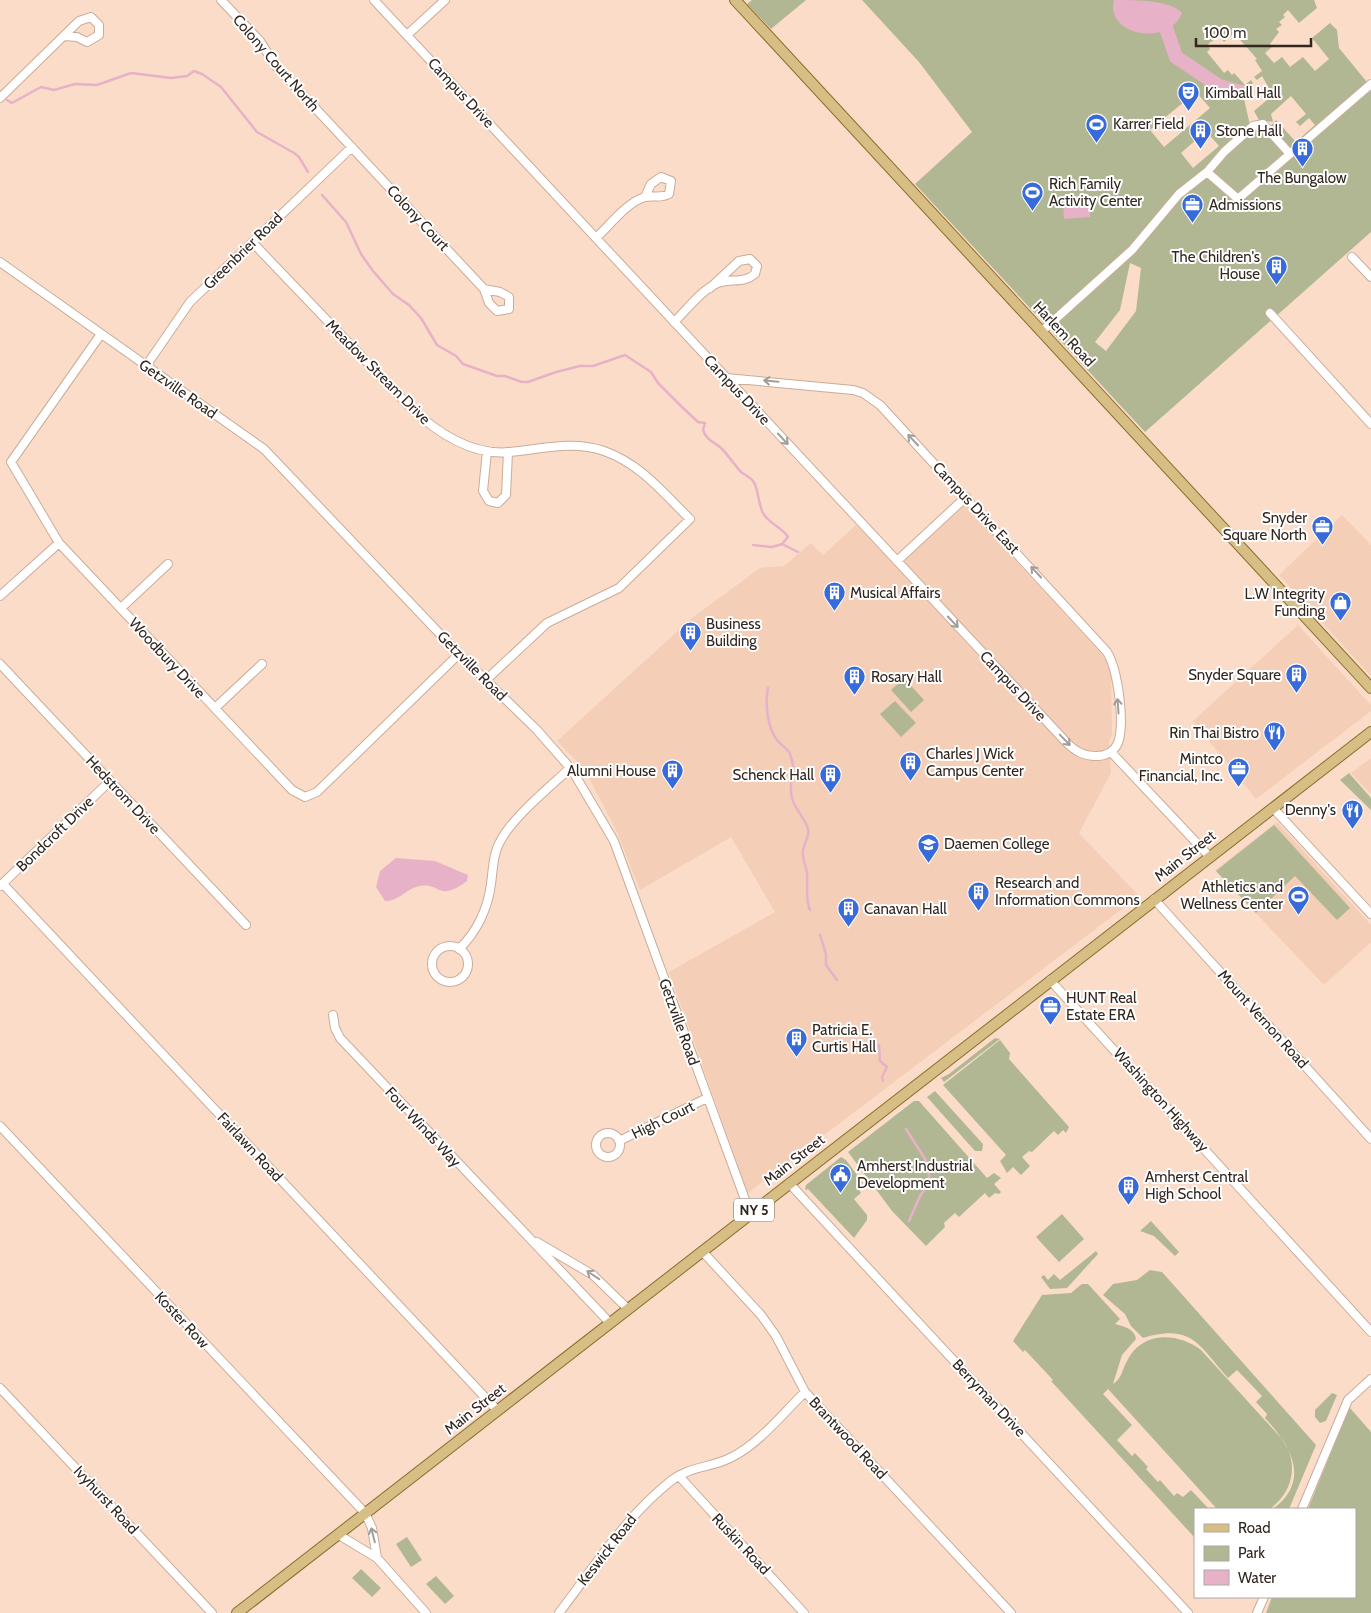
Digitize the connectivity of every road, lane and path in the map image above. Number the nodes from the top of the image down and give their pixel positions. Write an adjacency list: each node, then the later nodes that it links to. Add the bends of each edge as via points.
1 (221, 0): 9 (street, Colony Court North, via 260,41 275,65)
2 (374, 0): 5 (street, Campus Drive)
3 (444, 0): 5 (street)
4 (735, 0): 22 (main road, Harlem Road)
5 (407, 35): 13 (street, Campus Drive)
6 (64, 36): 8 (street)
7 (1371, 84): 10 (street)
8 (0, 98)
9 (352, 147): 14 (street, Greenbrier Road); 18 (street, Colony Court)
10 (1290, 154): 11 (street, via 1238,199); 11 (street, via 1273,134 1258,124)
11 (1207, 172): 22 (street, via 1180,194 1132,250)
12 (645, 198): 13 (street, via 631,206)
13 (596, 238): 21 (street, Campus Drive)
14 (252, 242): 24 (street, Greenbrier Road, via 190,302); 27 (street, Meadow Stream Drive, via 422,419 448,437)
15 (1352, 257): 17 (street)
16 (0, 262): 23 (street, Getzville Road)
17 (1370, 274)
18 (484, 288)
19 (710, 288): 19 (street, via 722,282 751,278 756,266 750,259 739,261); 21 (street)
20 (1270, 313): 26 (street)
21 (674, 322): 25 (street, Campus Drive)
22 (1041, 332): 39 (main road, Harlem Road)
23 (101, 334): 24 (street, Getzville Road); 30 (street, Woodbury Drive, via 11,462)
24 (146, 366): 35 (street, Getzville Road, via 264,449)
25 (726, 378): 29 (street, Campus Drive East, one-way to 25, via 886,411 863,393 832,386); 31 (street, Campus Drive, one-way to 31)
26 (1371, 424)
27 (487, 451): 28 (street, Meadow Stream Drive); 28 (street, via 483,491 489,501 498,503 506,496)
28 (508, 452): 38 (street, Meadow Stream Drive, via 560,445 605,451 643,472 690,519 619,588 547,623)
29 (966, 497): 31 (street); 42 (street, Campus Drive East, one-way to 29, via 1118,743 1119,719 1114,669 1108,652)
30 (58, 542): 33 (street); 34 (street, Woodbury Drive)
31 (897, 561): 42 (street, Campus Drive, one-way to 42, via 1072,748 1087,756)
32 (168, 564): 34 (street)
33 (0, 596)
34 (121, 608): 40 (street, Woodbury Drive)
35 (460, 654): 38 (street, Getzville Road); 40 (street, Woodbury Drive, via 318,792 310,796 299,796 292,790)
36 (0, 664): 44 (street, Hedstrom Drive)
37 (262, 664): 40 (street)
38 (486, 680): 43 (street, Getzville Road)
39 (1371, 688)
40 (214, 708)
41 (1371, 732): 45 (main road, Main Street / NY 5)
42 (1111, 752): 46 (street)
43 (570, 768): 51 (street, via 500,840 495,852 488,901 470,939); 54 (street, Getzville Road, via 614,841)
44 (110, 781): 47 (street, Bondcroft Drive); 50 (street, Hedstrom Drive)
45 (1272, 808): 46 (main road, Main Street / NY 5); 49 (street)
46 (1209, 856): 48 (main road, Main Street / NY 5)
47 (1, 885): 68 (street, Fairlawn Road)
48 (1154, 899): 52 (main road, Main Street / NY 5); 56 (street, Mount Vernon Road)
49 (1371, 914)
50 (246, 925)
51 (459, 949): 51 (street, via 447,946 437,952 432,963 435,975 440,979 457,982 466,974 467,957)
52 (1050, 980): 58 (main road, Main Street / NY 5); 64 (street, Washington Highway)
53 (333, 1015): 60 (street, Four Winds Way, via 340,1038)
54 (707, 1098): 57 (street, High Court); 59 (street, Getzville Road)
55 (0, 1126): 71 (street, Koster Row)
56 (1371, 1140)
57 (619, 1141)
58 (789, 1183): 59 (main road, Main Street / NY 5); 81 (street, Berryman Drive)
59 (750, 1213): 61 (main road, Main Street / NY 5)
60 (524, 1234): 62 (street, Four Winds Way, one-way to 60, via 593,1275); 63 (street, Four Winds Way)
61 (702, 1251): 62 (main road, Main Street / NY 5); 67 (street, Brantwood Road, via 761,1315 776,1336)
62 (628, 1309): 63 (main road, Main Street / NY 5)
63 (610, 1323): 68 (main road, Main Street / NY 5)
64 (1371, 1332)
65 (1371, 1379): 70 (street, via 1348,1400)
66 (0, 1388): 75 (street, Ivyhurst Road)
67 (805, 1392): 69 (street, Keswick Road, via 733,1457); 80 (street, Brantwood Road)
68 (497, 1410): 71 (main road, Main Street / NY 5)
69 (678, 1476): 78 (street, Keswick Road, via 631,1518); 79 (street, Ruskin Road)
70 (1302, 1508)
71 (365, 1513): 72 (main road, Main Street / NY 5); 73 (street, one-way to 71, via 372,1528)
72 (339, 1535): 73 (street); 76 (main road, Main Street / NY 5)
73 (377, 1558): 77 (street)
74 (1264, 1598): 82 (street)
75 (212, 1613)
76 (237, 1613)
77 (426, 1613)
78 (559, 1613)
79 (804, 1613)
80 (1011, 1613)
81 (1188, 1613)
82 (1257, 1613)

